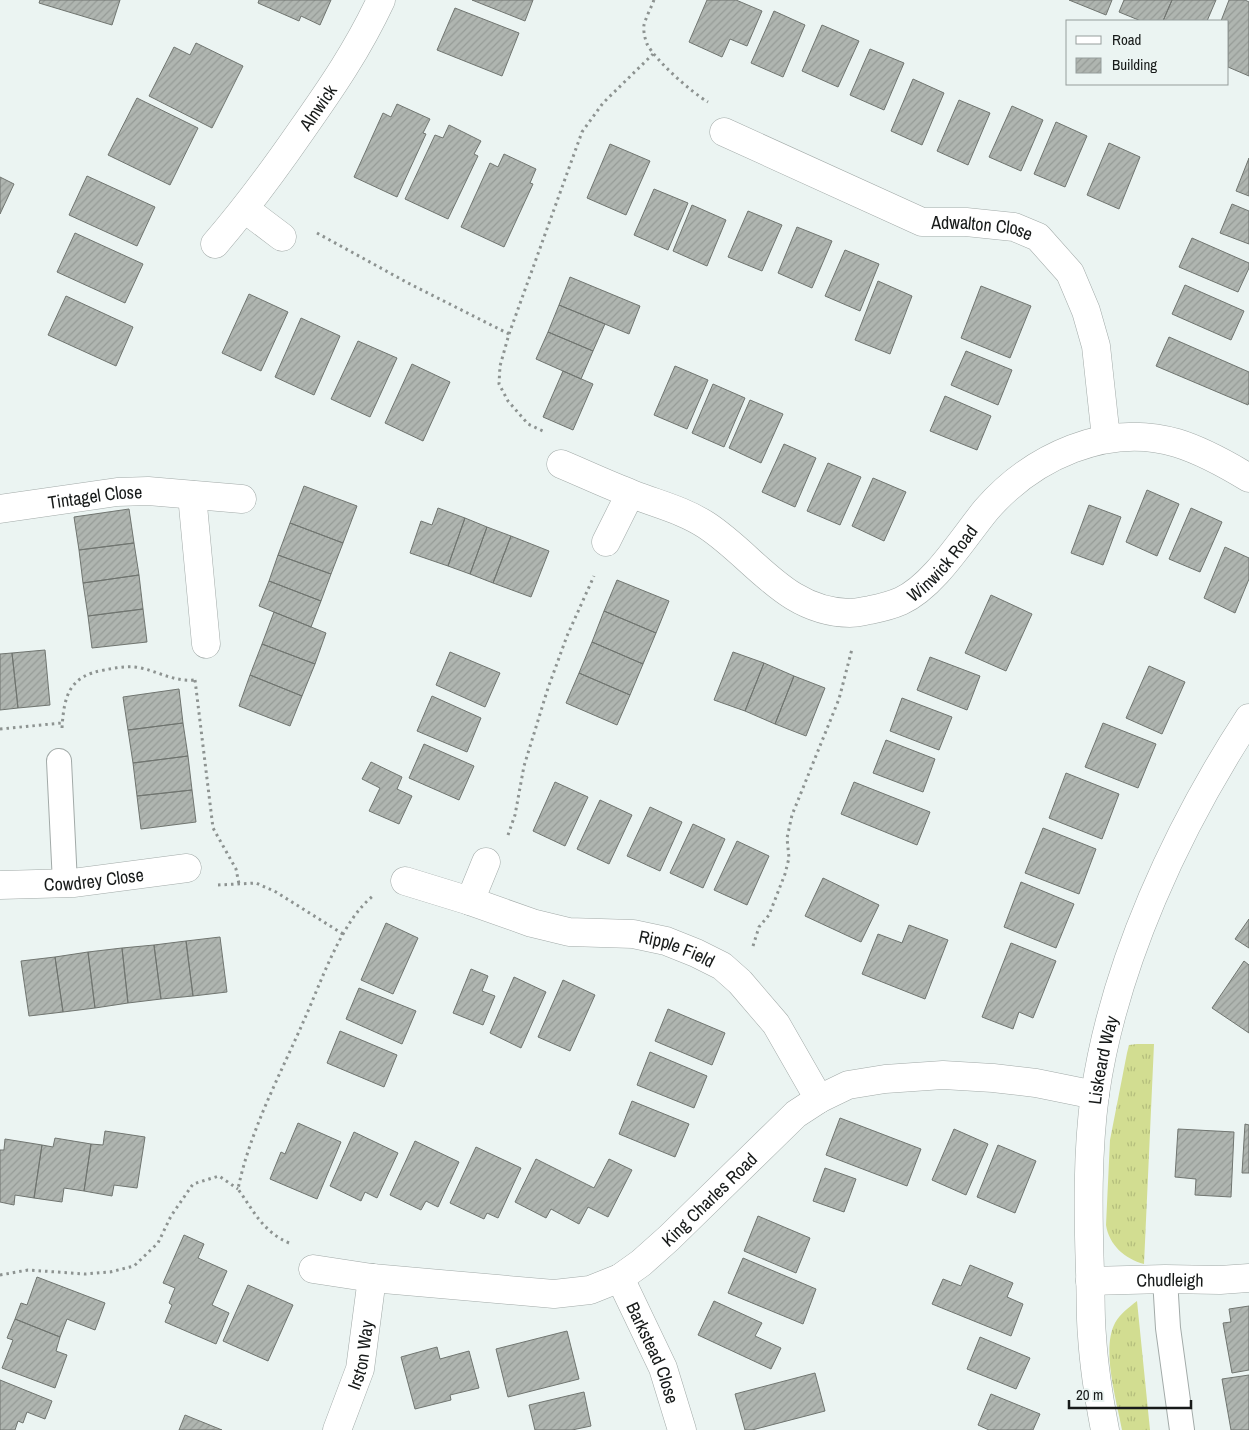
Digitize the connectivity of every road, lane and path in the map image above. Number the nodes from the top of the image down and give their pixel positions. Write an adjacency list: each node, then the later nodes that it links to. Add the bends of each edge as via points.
1 (381, 0): 5 (street, Alnwick, via 340,76)
2 (654, 0): 3 (path, via 644,26 646,42)
3 (653, 54): 4 (path, via 700,97 715,106); 8 (path, via 603,103 582,132)
4 (724, 132): 9 (street, Adwalton Close, via 922,222 1014,227 1038,237 1070,273 1086,311 1096,346)
5 (245, 209): 6 (street); 7 (street, Alnwick)
6 (282, 237): 8 (path, via 313,231)
7 (215, 244)
8 (509, 334): 10 (path, via 500,366 499,384 508,401 528,424 558,438)
9 (1106, 438): 11 (street, Winwick Road, via 1129,436 1174,442 1205,453); 17 (street, Winwick Road, via 1073,448 1028,473 1007,489 917,591 901,601)
10 (561, 464): 12 (street, Winwick Road)
11 (1249, 478)
12 (630, 494): 16 (street); 17 (street, Winwick Road, via 681,512 706,525 783,590 805,604 830,612)
13 (192, 495): 14 (street, Tintagel Close); 15 (street, Tintagel Close, via 117,492); 18 (street)
14 (242, 499)
15 (0, 509)
16 (606, 542): 24 (path, via 548,688 524,766 509,834)
17 (858, 612): 32 (path, via 850,661 839,699 792,815 785,874 769,916 759,927)
18 (206, 644): 19 (path)
19 (195, 680): 21 (path, via 179,680 134,667 94,672 80,677 71,687); 28 (path, via 212,828 236,869)
20 (1249, 718): 33 (street, Liskeard Way, via 1191,817 1136,940 1115,1005)
21 (62, 722): 22 (path); 23 (path)
22 (0, 729)
23 (59, 761): 27 (lane)
24 (486, 862): 30 (street)
25 (187, 868): 27 (street, Cowdrey Close); 28 (path, via 205,886)
26 (404, 881): 30 (street, Ripple Field); 31 (path, via 367,901)
27 (65, 883): 29 (street, Cowdrey Close)
28 (239, 884): 31 (path, via 256,883 276,892)
29 (0, 885)
30 (470, 900): 32 (street, Ripple Field, via 532,923 569,932 633,934 666,942 722,966)
31 (343, 934): 35 (path, via 270,1096 242,1165)
32 (740, 982): 34 (street, Ripple Field, via 776,1024)
33 (1095, 1095): 34 (street, King Charles Road, via 1036,1083 943,1075 885,1078 848,1085); 42 (street, Liskeard Way, via 1087,1197)
34 (819, 1099): 39 (street, King Charles Road, via 781,1127 669,1238)
35 (238, 1189): 36 (path, via 267,1230 279,1239 304,1249); 37 (path, via 219,1176 193,1184 171,1216 158,1243 134,1266 85,1274 28,1270)
36 (313, 1268): 38 (street, King Charles Road)
37 (0, 1275)
38 (372, 1278): 39 (street, King Charles Road, via 554,1294 590,1290); 43 (street, Irston Way, via 360,1369)
39 (620, 1278): 44 (street, Barkstead Close, via 663,1368)
40 (1249, 1278): 41 (street, Chudleigh)
41 (1165, 1279): 42 (street, Chudleigh); 46 (lane, via 1168,1328)
42 (1090, 1281): 45 (street, Liskeard Way, via 1096,1384)
43 (337, 1430)
44 (682, 1430)
45 (1105, 1430)
46 (1182, 1430)

